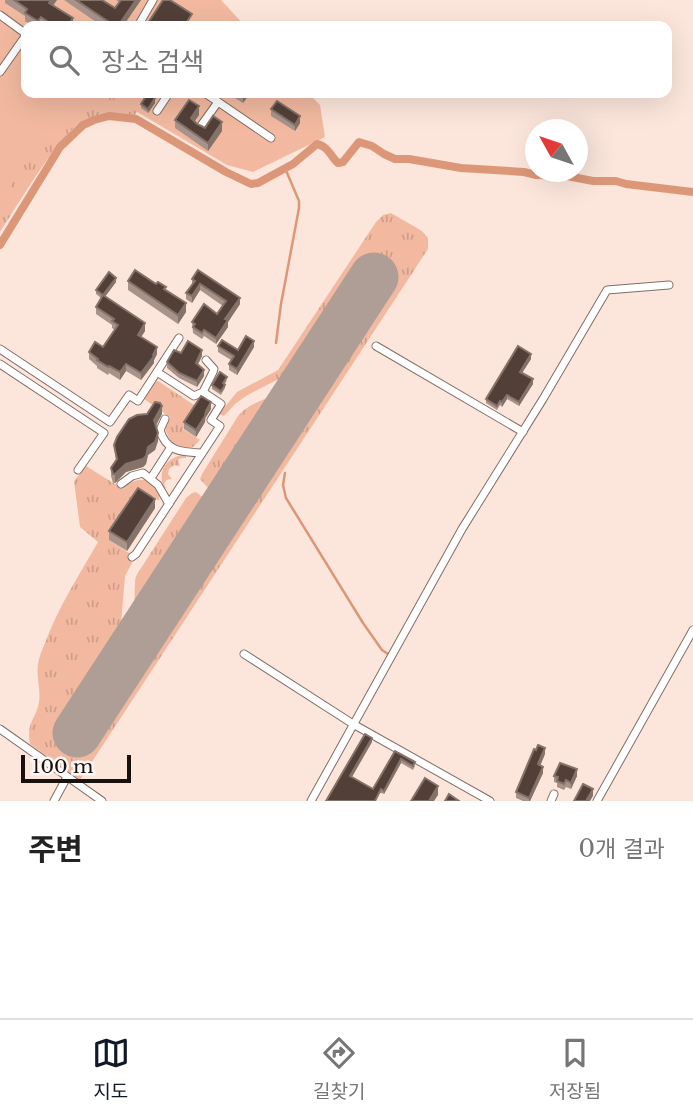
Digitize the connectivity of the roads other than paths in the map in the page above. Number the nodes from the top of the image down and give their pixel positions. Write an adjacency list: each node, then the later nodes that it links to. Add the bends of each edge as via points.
1 (153, 0): 3 (street)
2 (0, 15): 4 (street)
3 (141, 21)
4 (21, 30)
5 (21, 41): 6 (street)
6 (0, 72)
7 (166, 98): 10 (street)
8 (212, 98): 9 (street)
9 (218, 102): 11 (street); 12 (street)
10 (157, 111)
11 (200, 127)
12 (271, 138)
13 (669, 285): 22 (street, via 607,289)
14 (179, 338): 19 (street)
15 (376, 346): 22 (street)
16 (0, 349): 19 (street, via 110,422 129,395 138,401)
17 (206, 360): 20 (street, via 214,369)
18 (0, 364): 25 (street, via 104,433)
19 (157, 372): 20 (street, via 194,396)
20 (203, 392): 24 (street, via 221,404 211,420 220,426)
21 (165, 419): 23 (street, via 160,430)
22 (523, 432): 32 (street, via 462,529)
23 (171, 447): 24 (street); 26 (street)
24 (202, 453): 28 (street)
25 (78, 470)
26 (151, 478): 27 (street, via 143,473); 28 (street)
27 (121, 484)
28 (169, 504): 29 (street)
29 (132, 557)
30 (693, 630): 39 (street)
31 (244, 654): 32 (street)
32 (353, 724): 37 (street); 38 (street)
33 (0, 729): 34 (street)
34 (67, 777): 35 (street); 36 (street)
35 (54, 801)
36 (102, 801)
37 (311, 801)
38 (490, 801)
39 (597, 801)

